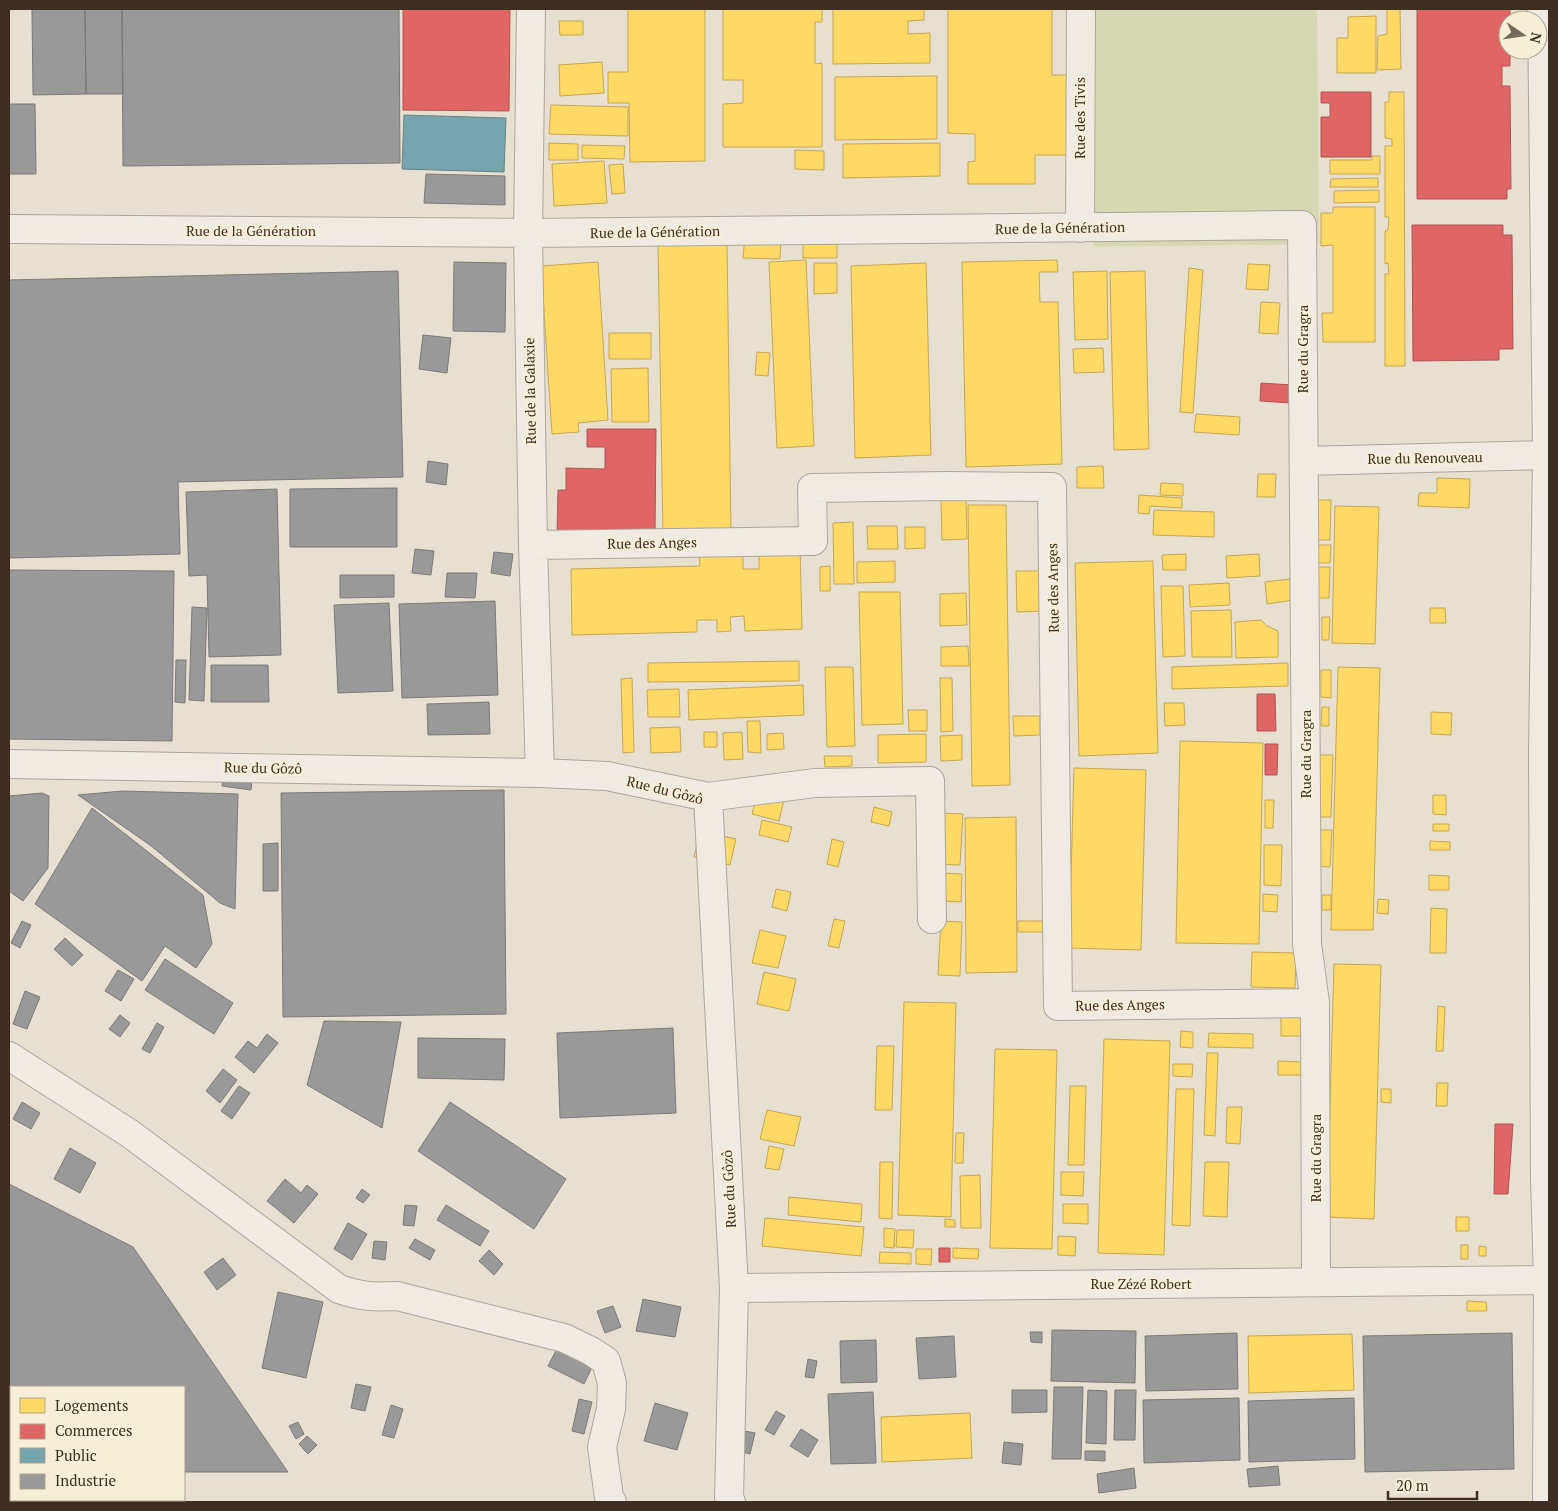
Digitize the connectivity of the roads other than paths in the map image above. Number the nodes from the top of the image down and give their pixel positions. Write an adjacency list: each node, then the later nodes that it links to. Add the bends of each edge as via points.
1 (531, 9): 7 (street, Rue de la Galaxie)
2 (1081, 9): 5 (street, Rue des Tivis)
3 (1545, 60): 8 (street)
4 (1302, 225): 5 (street, Rue de la Génération); 9 (street, Rue du Gragra)
5 (1080, 228): 7 (street, Rue de la Génération)
6 (9, 229): 7 (street, Rue de la Génération)
7 (528, 233): 10 (street, Rue de la Galaxie)
8 (1547, 455): 9 (street, Rue du Renouveau); 11 (street)
9 (1304, 461): 17 (street, Rue du Gragra, via 1307,944)
10 (533, 545): 13 (street, Rue de la Galaxie); 17 (street, Rue des Anges, via 812,541 812,488 1052,487 1058,1006)
11 (1546, 755): 16 (street)
12 (9, 764): 13 (street, Rue du Gôzô)
13 (540, 773): 14 (street, Rue du Gôzô, via 607,776)
14 (708, 797): 15 (street, via 815,783 930,781); 22 (street, Rue du Gôzô)
15 (932, 919)
16 (1547, 944): 19 (street)
17 (1315, 1003): 21 (street, Rue du Gragra)
18 (9, 1056): 23 (street, via 129,1133 339,1289 372,1297 397,1296 564,1338 606,1361 612,1383 611,1409 602,1447)
19 (1547, 1178): 20 (street)
20 (1548, 1280): 21 (street, Rue Zézé Robert); 25 (street)
21 (1316, 1282): 22 (street, Rue Zézé Robert)
22 (734, 1288): 24 (street, Rue du Gôzô)
23 (612, 1502)
24 (731, 1502)
25 (1547, 1502)

